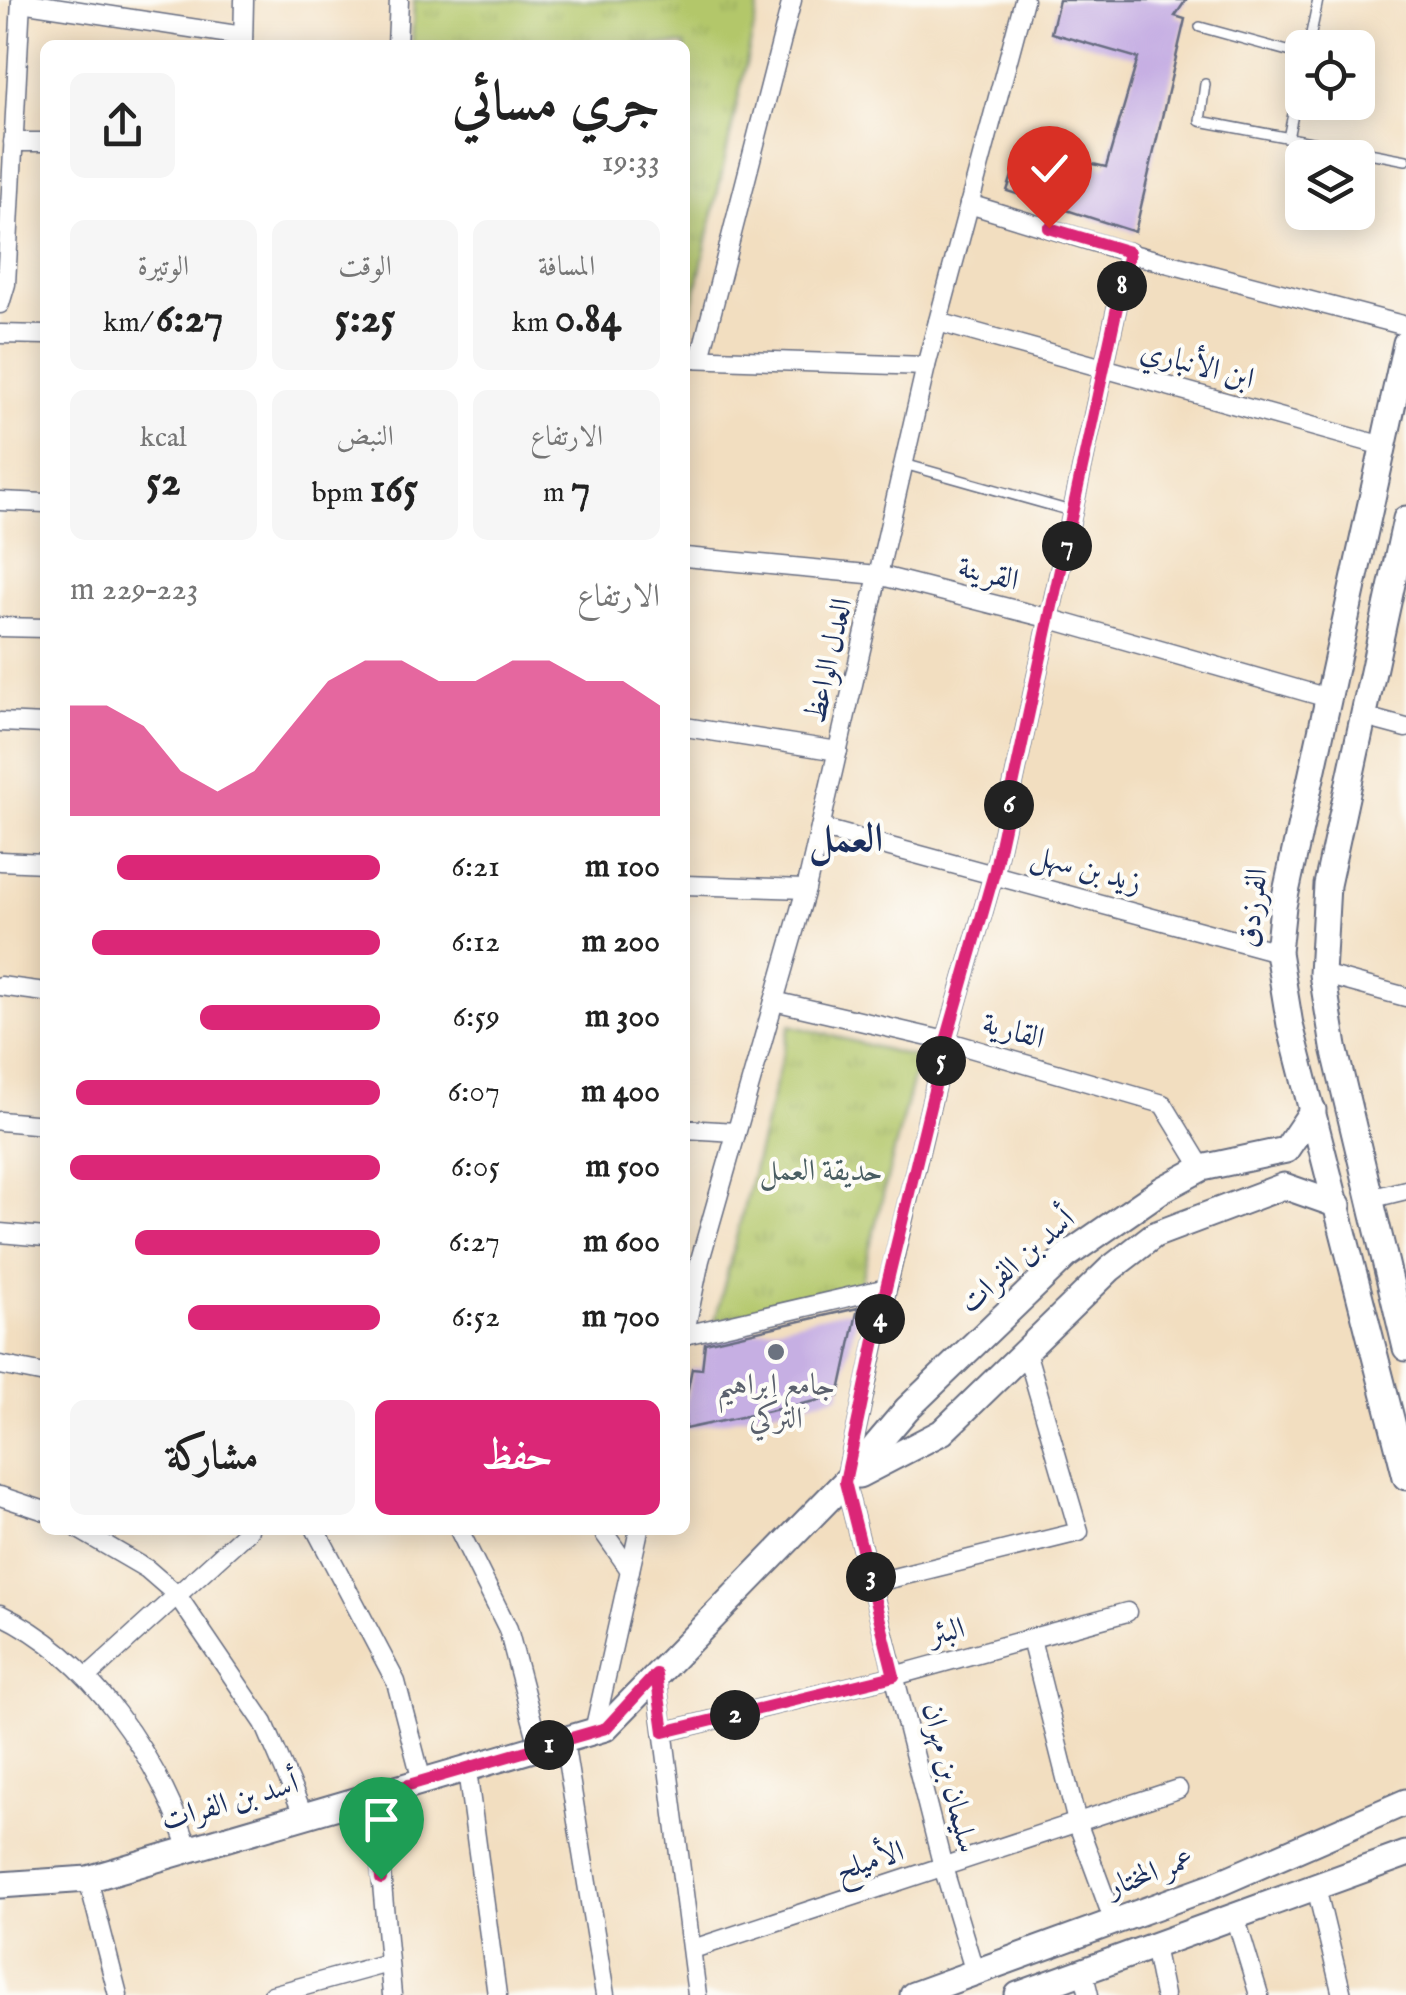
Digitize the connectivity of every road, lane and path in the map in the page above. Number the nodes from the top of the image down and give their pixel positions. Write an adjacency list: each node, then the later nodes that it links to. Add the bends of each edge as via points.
1 (244, 0): 10 (street)
2 (399, 0): 11 (street)
3 (792, 0): 27 (street)
4 (1024, 0): 19 (street, العدل الواعظ)
5 (1318, 0): 8 (lane)
6 (21, 1): 9 (street); 16 (street)
7 (1200, 27): 12 (lane)
8 (1312, 30)
9 (237, 40)
10 (243, 40)
11 (397, 40)
12 (1285, 50)
13 (1204, 84): 15 (lane, via 1200,121)
14 (1292, 120): 15 (lane)
15 (1288, 138): 18 (lane)
16 (14, 142): 17 (street); 21 (street)
17 (40, 142)
18 (1406, 160)
19 (969, 204): 20 (street); 22 (street, العدل الواعظ)
20 (1129, 252): 23 (street); 29 (street, سليمان بن مهران)
21 (0, 304)
22 (938, 322): 28 (street, العدل الواعظ); 29 (street, ابن الأنباري)
23 (1406, 326)
24 (0, 334): 25 (street)
25 (40, 336)
26 (1406, 344): 30 (street, الفرزدق)
27 (692, 358): 28 (street)
28 (926, 366): 31 (street, العدل الواعظ)
29 (1104, 369): 30 (street, ابن الأنباري); 34 (street, سليمان بن مهران)
30 (1384, 446): 41 (street, الفرزدق)
31 (904, 464): 34 (lane); 37 (street, العدل الواعظ)
32 (0, 501): 33 (street)
33 (40, 503)
34 (1074, 512): 38 (street, سليمان بن مهران)
35 (1406, 519): 42 (street)
36 (690, 557): 37 (street, القرينة)
37 (878, 575): 38 (street, القرينة); 47 (street, العدل الواعظ)
38 (1051, 619): 41 (street, القرينة); 51 (street, سليمان بن مهران)
39 (0, 627): 40 (street)
40 (40, 628)
41 (1328, 698): 54 (street, الفرزدق)
42 (1365, 717): 46 (street); 55 (street, via 1327,885)
43 (0, 722): 44 (street)
44 (40, 724)
45 (690, 728): 47 (street)
46 (1406, 728)
47 (838, 751): 48 (street, العدل الواعظ)
48 (820, 828): 51 (street, زيد بن سهل); 53 (street, العدل الواعظ)
49 (0, 861): 50 (street)
50 (40, 863)
51 (994, 873): 54 (street, زيد بن سهل); 60 (street, سليمان بن مهران)
52 (690, 885): 53 (street)
53 (806, 889): 59 (street, العدل الواعظ)
54 (1278, 952): 61 (street, الفرزدق)
55 (1322, 974): 58 (street); 68 (street)
56 (0, 986): 57 (street)
57 (40, 991)
58 (1406, 997)
59 (774, 1001): 60 (street, القارية); 65 (street, العدل الواعظ)
60 (946, 1041): 66 (street, القارية, via 1163,1104); 72 (street, سليمان بن مهران)
61 (1313, 1110): 66 (street, أسد بن الفرات, via 1286,1150); 69 (street, الفرزدق)
62 (0, 1122): 63 (street)
63 (40, 1125)
64 (690, 1129): 65 (street)
65 (736, 1132): 73 (street, العدل الواعظ)
66 (1202, 1168): 80 (street, أسد بن الفرات, via 1066,1256 907,1409)
67 (1406, 1190): 68 (street)
68 (1369, 1199): 75 (street)
69 (1338, 1204): 76 (street, أسد بن الفرات, via 1284,1186 1154,1235); 79 (street, الفرزدق)
70 (0, 1233): 71 (street)
71 (40, 1236)
72 (886, 1288): 74 (street); 80 (street, سليمان بن مهران)
73 (690, 1309)
74 (690, 1333)
75 (1406, 1348)
76 (1026, 1350): 80 (street, أسد بن الفرات, via 942,1432); 90 (street, via 1079,1532)
77 (0, 1364): 78 (street)
78 (40, 1373)
79 (1406, 1477)
80 (845, 1482): 90 (street, سليمان بن مهران); 95 (street, أسد بن الفرات)
81 (0, 1496): 82 (street)
82 (40, 1510)
83 (88, 1535): 91 (street)
84 (243, 1535): 91 (street)
85 (320, 1535): 102 (street, via 396,1682)
86 (461, 1535): 100 (street, via 508,1629)
87 (606, 1535): 89 (street)
88 (638, 1535): 89 (street)
89 (630, 1570): 98 (street)
90 (872, 1583): 97 (street, سليمان بن مهران)
91 (177, 1595): 96 (street); 106 (street, via 264,1723)
92 (1127, 1612): 94 (street, البئر)
93 (0, 1614): 96 (street)
94 (1031, 1639): 97 (street, البئر); 107 (street)
95 (656, 1674): 98 (street, أسد بن الفرات, via 606,1728); 99 (street)
96 (88, 1676): 108 (street, via 176,1809)
97 (894, 1676): 99 (street, البئر); 110 (street, سليمان بن مهران)
98 (594, 1731): 100 (street, أسد بن الفرات)
99 (664, 1732): 117 (street)
100 (552, 1744): 101 (street, أسد بن الفرات); 125 (street)
101 (467, 1770): 102 (street, أسد بن الفرات); 124 (street)
102 (422, 1781): 104 (street, أسد بن الفرات)
103 (1178, 1789): 107 (street, الأميلح)
104 (374, 1795): 106 (street, أسد بن الفرات); 118 (street)
105 (1406, 1802): 115 (street, عمر المختار)
106 (304, 1816): 108 (street, أسد بن الفرات)
107 (1077, 1822): 110 (street, الأميلح); 115 (street)
108 (189, 1849): 111 (street, أسد بن الفرات)
109 (1406, 1854): 113 (street)
110 (943, 1866): 117 (street, الأميلح); 119 (street, سليمان بن مهران)
111 (88, 1879): 112 (street, أسد بن الفرات); 121 (street)
112 (0, 1885)
113 (1316, 1887): 114 (street); 131 (street)
114 (1235, 1916): 116 (street); 130 (street)
115 (1114, 1922): 119 (street, عمر المختار)
116 (1154, 1946): 120 (street); 129 (street)
117 (693, 1950): 126 (street)
118 (388, 1963): 122 (street); 123 (street)
119 (975, 1973): 127 (street, عمر المختار)
120 (1086, 1983): 128 (street)
121 (118, 1995)
122 (272, 1995)
123 (392, 1995)
124 (497, 1995)
125 (605, 1995)
126 (697, 1995)
127 (913, 1995)
128 (1018, 1995)
129 (1164, 1995)
130 (1259, 1995)
131 (1342, 1995)

